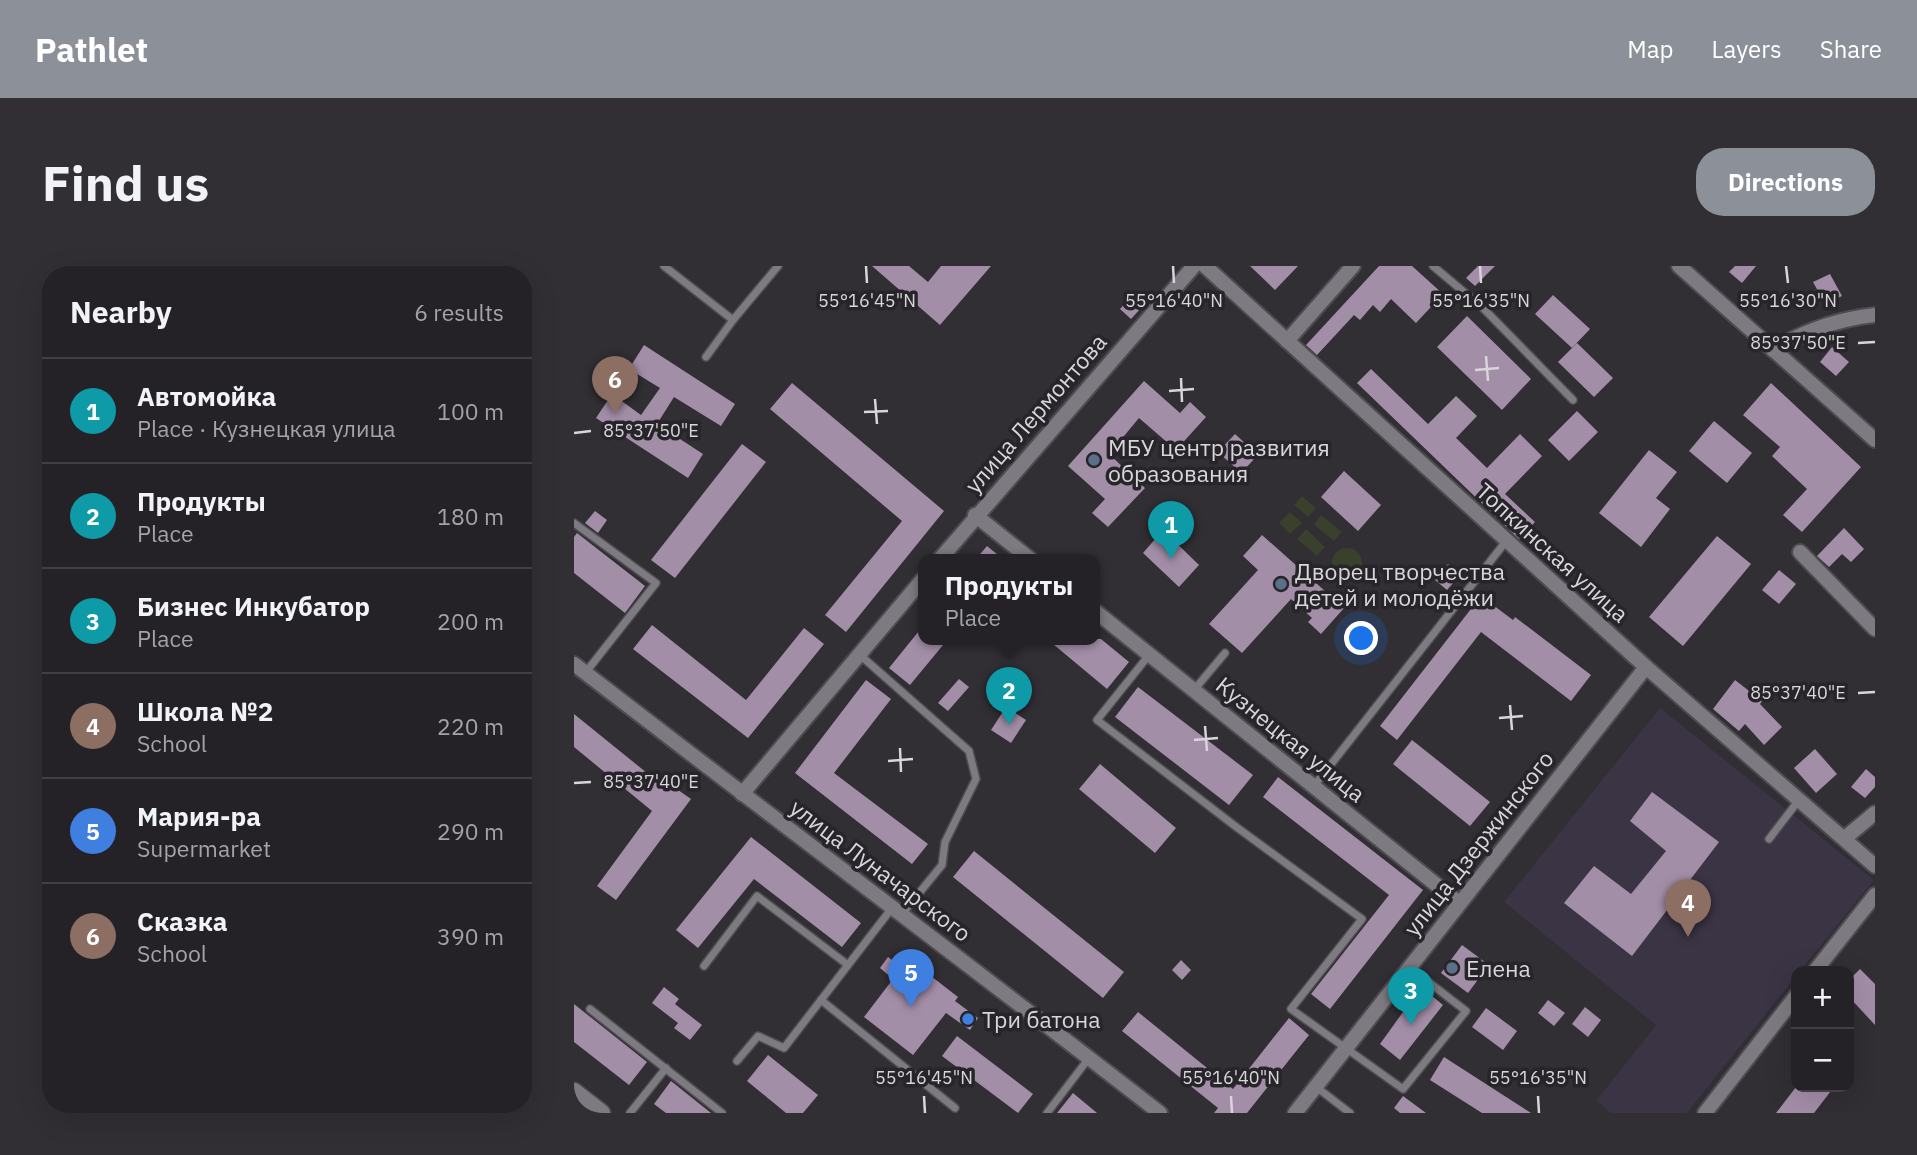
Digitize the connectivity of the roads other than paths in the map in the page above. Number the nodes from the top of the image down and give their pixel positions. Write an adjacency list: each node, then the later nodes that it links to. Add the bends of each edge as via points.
1 (664, 266): 9 (lane)
2 (778, 266): 9 (lane)
3 (1194, 266): 15 (street, улица Лермонтова)
4 (1205, 266): 10 (street, Топкинская улица)
5 (1353, 266): 10 (street)
6 (1433, 266): 13 (lane, via 1483,308)
7 (1679, 266): 11 (street)
8 (1875, 315): 11 (street, via 1830,324)
9 (733, 320): 12 (lane)
10 (1287, 341): 17 (street, Топкинская улица)
11 (1773, 350): 14 (street)
12 (706, 357)
13 (1573, 400)
14 (1875, 440)
15 (975, 515): 19 (street, улица Лермонтова); 20 (street)
16 (574, 523): 28 (lane, via 656,583)
17 (1507, 540): 27 (street, Топкинская улица); 30 (lane)
18 (1800, 552): 23 (street)
19 (944, 554)
20 (1024, 554)
21 (918, 585): 25 (street)
22 (1100, 615): 26 (street, Кузнецкая улица)
23 (1875, 629)
24 (1225, 653): 29 (lane)
25 (860, 655): 31 (street); 39 (lane, via 969,751 976,779 945,842 942,865)
26 (1150, 655): 29 (street, Кузнецкая улица); 47 (lane, via 1097,720 1362,919 1291,1009)
27 (1646, 667): 32 (street, Топкинская улица); 38 (street, улица Дзержинского)
28 (580, 668): 31 (street, улица Луначарского)
29 (1194, 691): 30 (street, Кузнецкая улица)
30 (1314, 786): 38 (street, Кузнецкая улица)
31 (741, 794): 39 (street, улица Луначарского)
32 (1799, 799): 34 (street, Топкинская улица); 35 (lane)
33 (1875, 813): 34 (street)
34 (1845, 838): 36 (street, Топкинская улица)
35 (1769, 839)
36 (1875, 866)
37 (1875, 895): 42 (street)
38 (1459, 903): 43 (street, улица Дзержинского)
39 (897, 911): 40 (lane); 48 (street, улица Луначарского)
40 (848, 965): 41 (lane, via 757,896); 44 (lane)
41 (704, 966)
42 (1819, 966)
43 (1409, 967): 47 (street, улица Дзержинского); 47 (lane, via 1466,1011 1403,1089)
44 (821, 1000): 49 (lane, via 784,1048 758,1036); 53 (lane)
45 (1791, 1002): 61 (street)
46 (590, 1009): 50 (lane)
47 (1344, 1049): 51 (street, улица Дзержинского)
48 (1089, 1058): 57 (lane); 58 (street, улица Луначарского)
49 (737, 1061)
50 (666, 1069): 55 (lane); 56 (lane)
51 (1315, 1086): 59 (street, улица Дзержинского); 60 (lane)
52 (574, 1092): 54 (street)
53 (956, 1108)
54 (601, 1113)
55 (630, 1113)
56 (722, 1113)
57 (1048, 1113)
58 (1160, 1113)
59 (1294, 1113)
60 (1350, 1113)
61 (1705, 1113)

